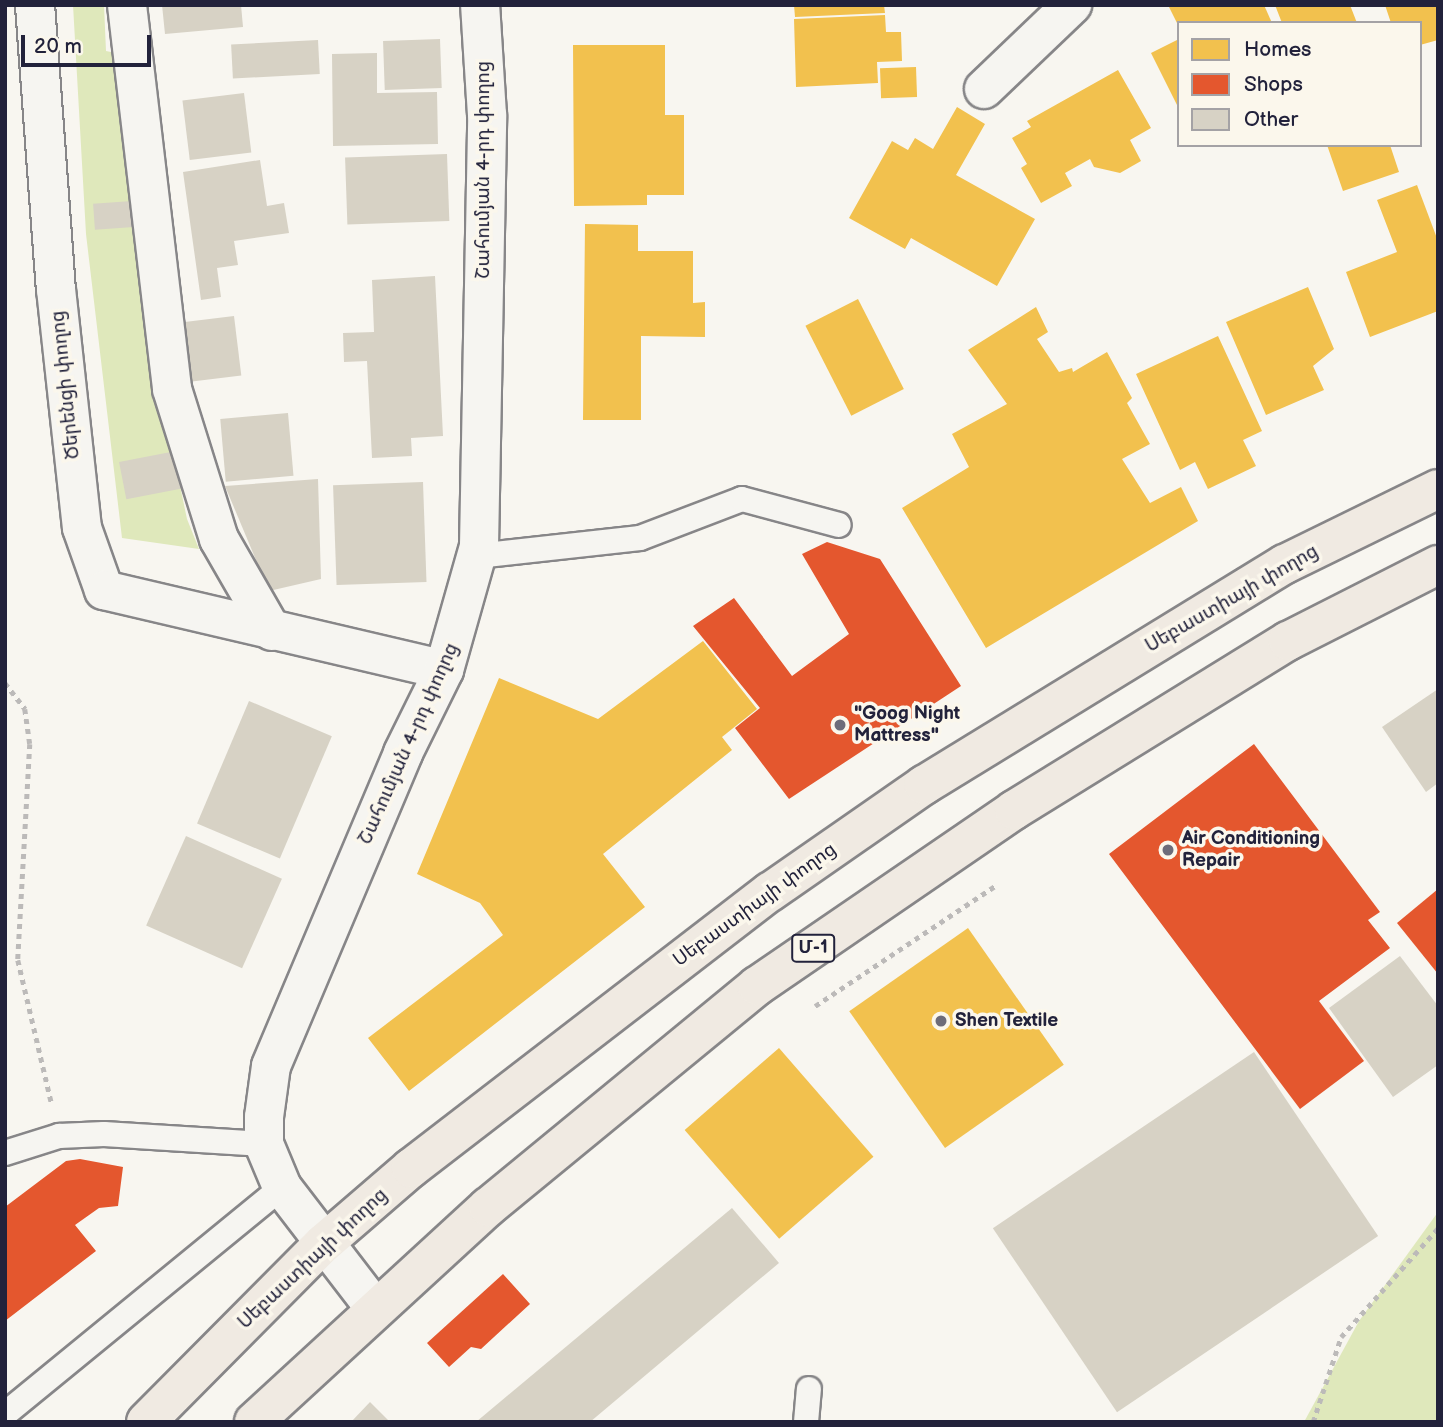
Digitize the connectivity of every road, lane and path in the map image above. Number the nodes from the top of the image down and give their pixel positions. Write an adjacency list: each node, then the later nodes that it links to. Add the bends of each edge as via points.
1 (35, 5): 10 (street, Ծերենցի փողոց, via 56,289 82,528 104,590)
2 (127, 5): 10 (street, via 172,389 219,538)
3 (480, 5): 8 (street, Շահումյան 4-րդ փողոց, via 487,115)
4 (1072, 5): 5 (street)
5 (984, 89)
6 (1438, 489): 20 (main road, Սեբաստիայի փողոց, via 1285,564 924,785 770,892 557,1052)
7 (839, 525): 8 (lane, via 742,499 640,538)
8 (477, 556): 11 (street, Շահումյան 4-րդ փողոց)
9 (1438, 565): 21 (main road, Մ-1, via 1265,655 1014,810 757,986)
10 (272, 631): 11 (street, Ծերենցի փողոց)
11 (444, 670): 16 (street, Շահումյան 4-րդ փողոց, via 403,753 271,1066)
12 (5, 683): 15 (path, via 25,709 30,744 18,960)
13 (995, 886): 14 (path)
14 (815, 1006)
15 (59, 1136): 16 (lane, via 104,1134); 17 (lane)
16 (264, 1144): 18 (street, Շահումյան 4-րդ փողոց)
17 (5, 1153)
18 (282, 1187): 20 (street, Շահումյան 4-րդ փողոց); 23 (lane)
19 (1438, 1228): 27 (path, via 1341,1337)
20 (324, 1243): 21 (street, Շահումյան 4-րդ փողոց); 24 (main road, Սեբաստիայի փողոց)
21 (374, 1307): 25 (main road, Մ-1)
22 (809, 1389): 26 (lane)
23 (5, 1414)
24 (146, 1422)
25 (254, 1422)
26 (806, 1422)
27 (1313, 1422)

